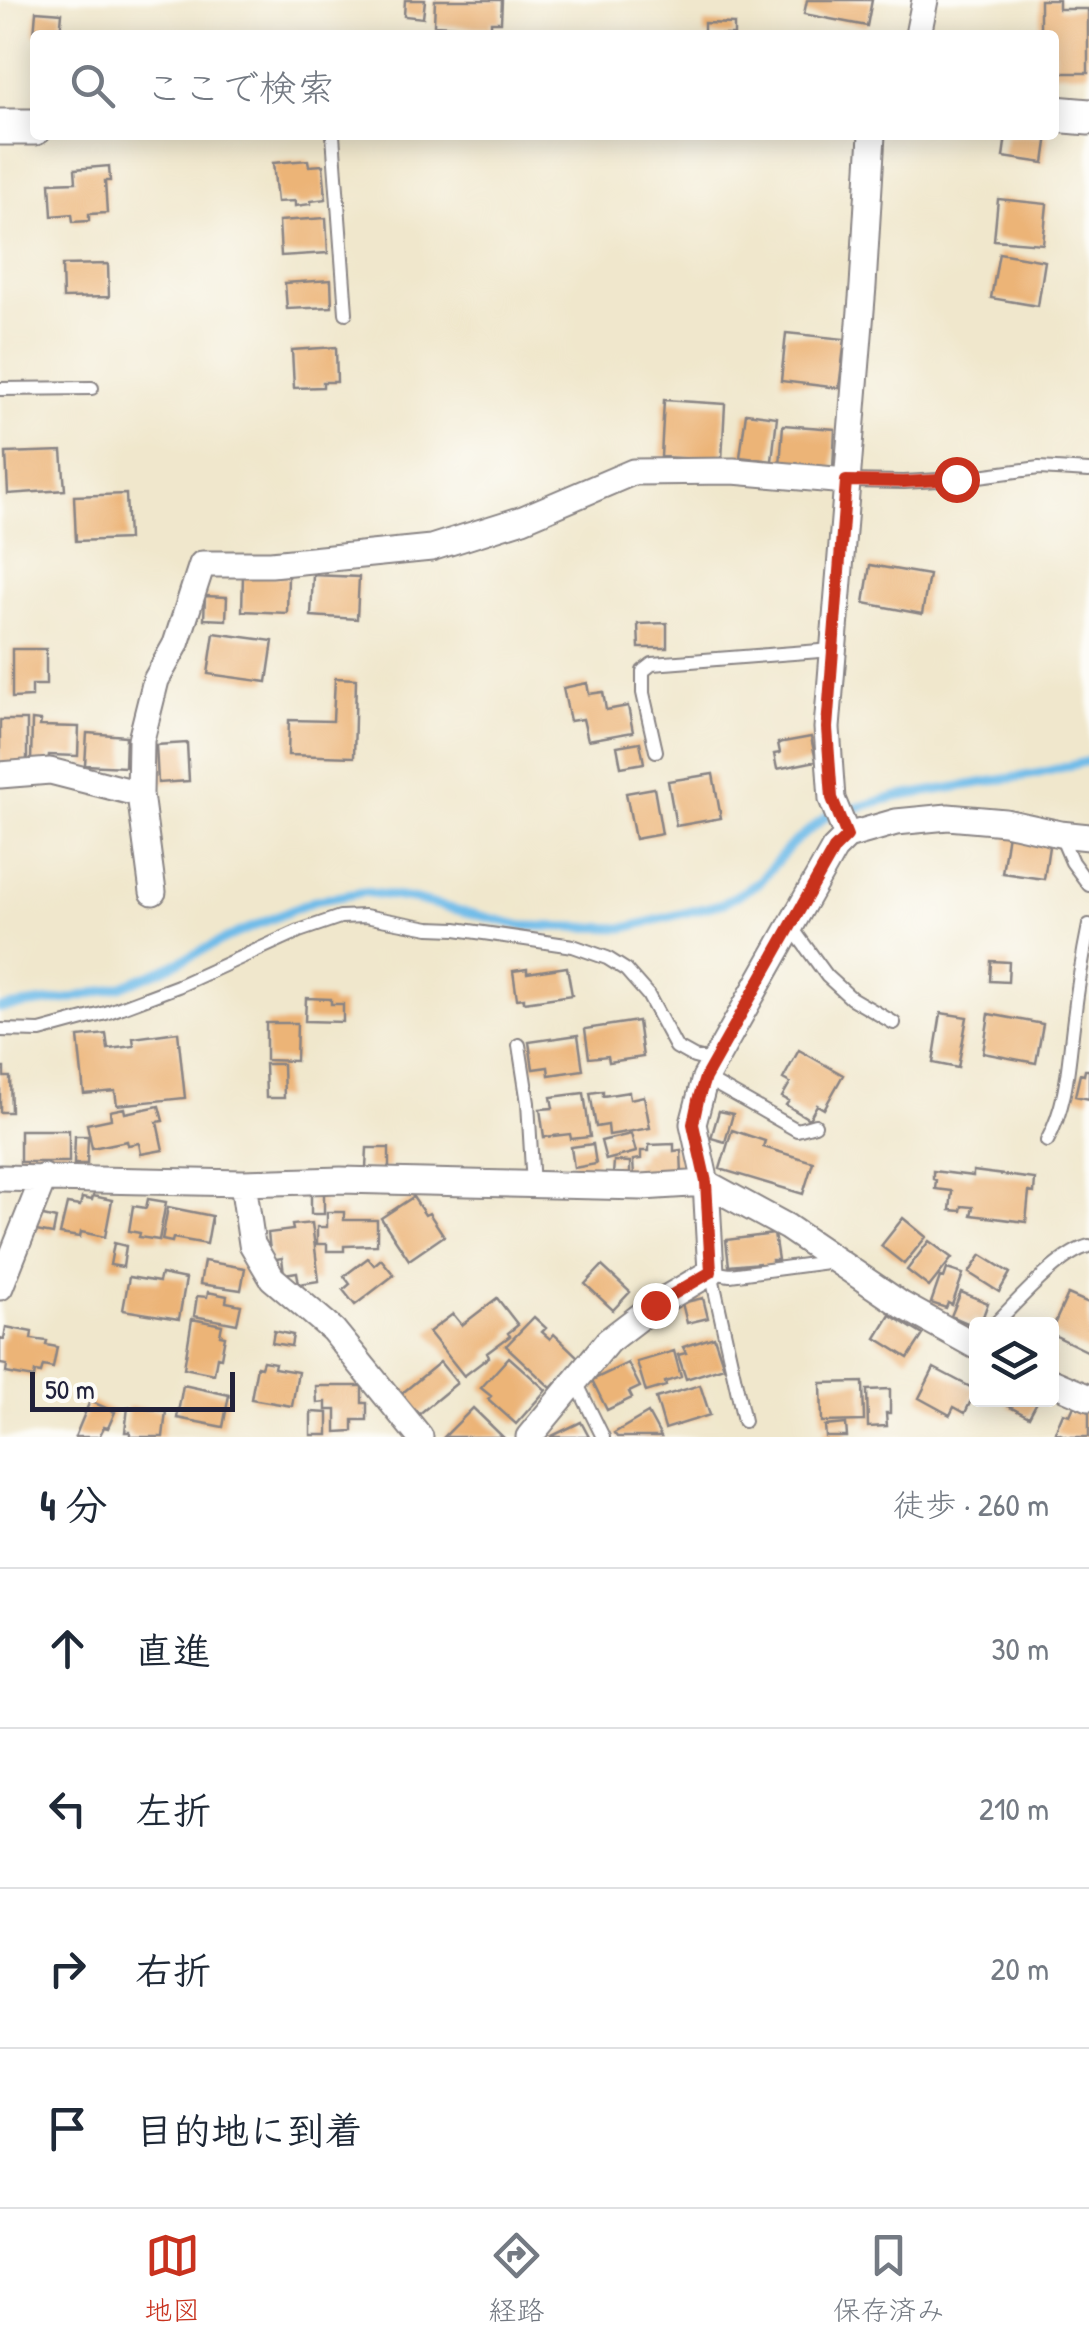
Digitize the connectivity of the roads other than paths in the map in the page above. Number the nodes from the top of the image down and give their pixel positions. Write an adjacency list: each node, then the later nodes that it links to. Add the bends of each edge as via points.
1 (925, 0): 2 (street)
2 (919, 30)
3 (1059, 114): 4 (street)
4 (1089, 117)
5 (0, 127): 6 (street)
6 (30, 127)
7 (333, 140): 9 (lane)
8 (872, 140): 13 (street)
9 (346, 312)
10 (92, 388): 11 (lane)
11 (0, 389)
12 (1089, 471): 13 (lane, via 1039,468 921,481)
13 (846, 481): 14 (street); 17 (street, via 733,471 633,472 431,548 202,564 176,644 156,680 141,740)
14 (833, 650): 15 (lane, via 652,664 643,672 643,692); 18 (street, via 827,728)
15 (656, 751)
16 (0, 775): 17 (street, via 50,771)
17 (140, 794): 22 (street)
18 (840, 819): 19 (street, via 948,818); 23 (street, via 834,849)
19 (1060, 834): 20 (street); 21 (lane)
20 (1089, 837)
21 (1089, 886)
22 (153, 892)
23 (790, 924): 25 (lane, via 850,998); 28 (street)
24 (1089, 925): 30 (lane, via 1065,1096)
25 (894, 1023)
26 (0, 1030): 28 (lane, via 40,1032 106,1014 299,931 365,916 573,946 607,958 648,995 676,1047)
27 (518, 1045): 35 (lane)
28 (710, 1070): 29 (lane, via 797,1130); 34 (street, via 693,1124)
29 (814, 1125)
30 (1047, 1141)
31 (44, 1177): 32 (street); 33 (street); 39 (street)
32 (0, 1178)
33 (243, 1182): 35 (street); 46 (street, via 252,1244 272,1278 333,1330)
34 (706, 1182): 35 (street); 37 (street); 38 (street)
35 (533, 1186)
36 (1089, 1246): 40 (lane, via 1034,1284)
37 (839, 1260): 38 (lane); 41 (street)
38 (711, 1272): 42 (street, via 608,1341); 45 (lane)
39 (0, 1287)
40 (1002, 1317)
41 (969, 1341)
42 (575, 1379): 47 (street); 48 (lane)
43 (1059, 1385): 44 (street)
44 (1089, 1398)
45 (744, 1421)
46 (420, 1437)
47 (530, 1437)
48 (603, 1437)

